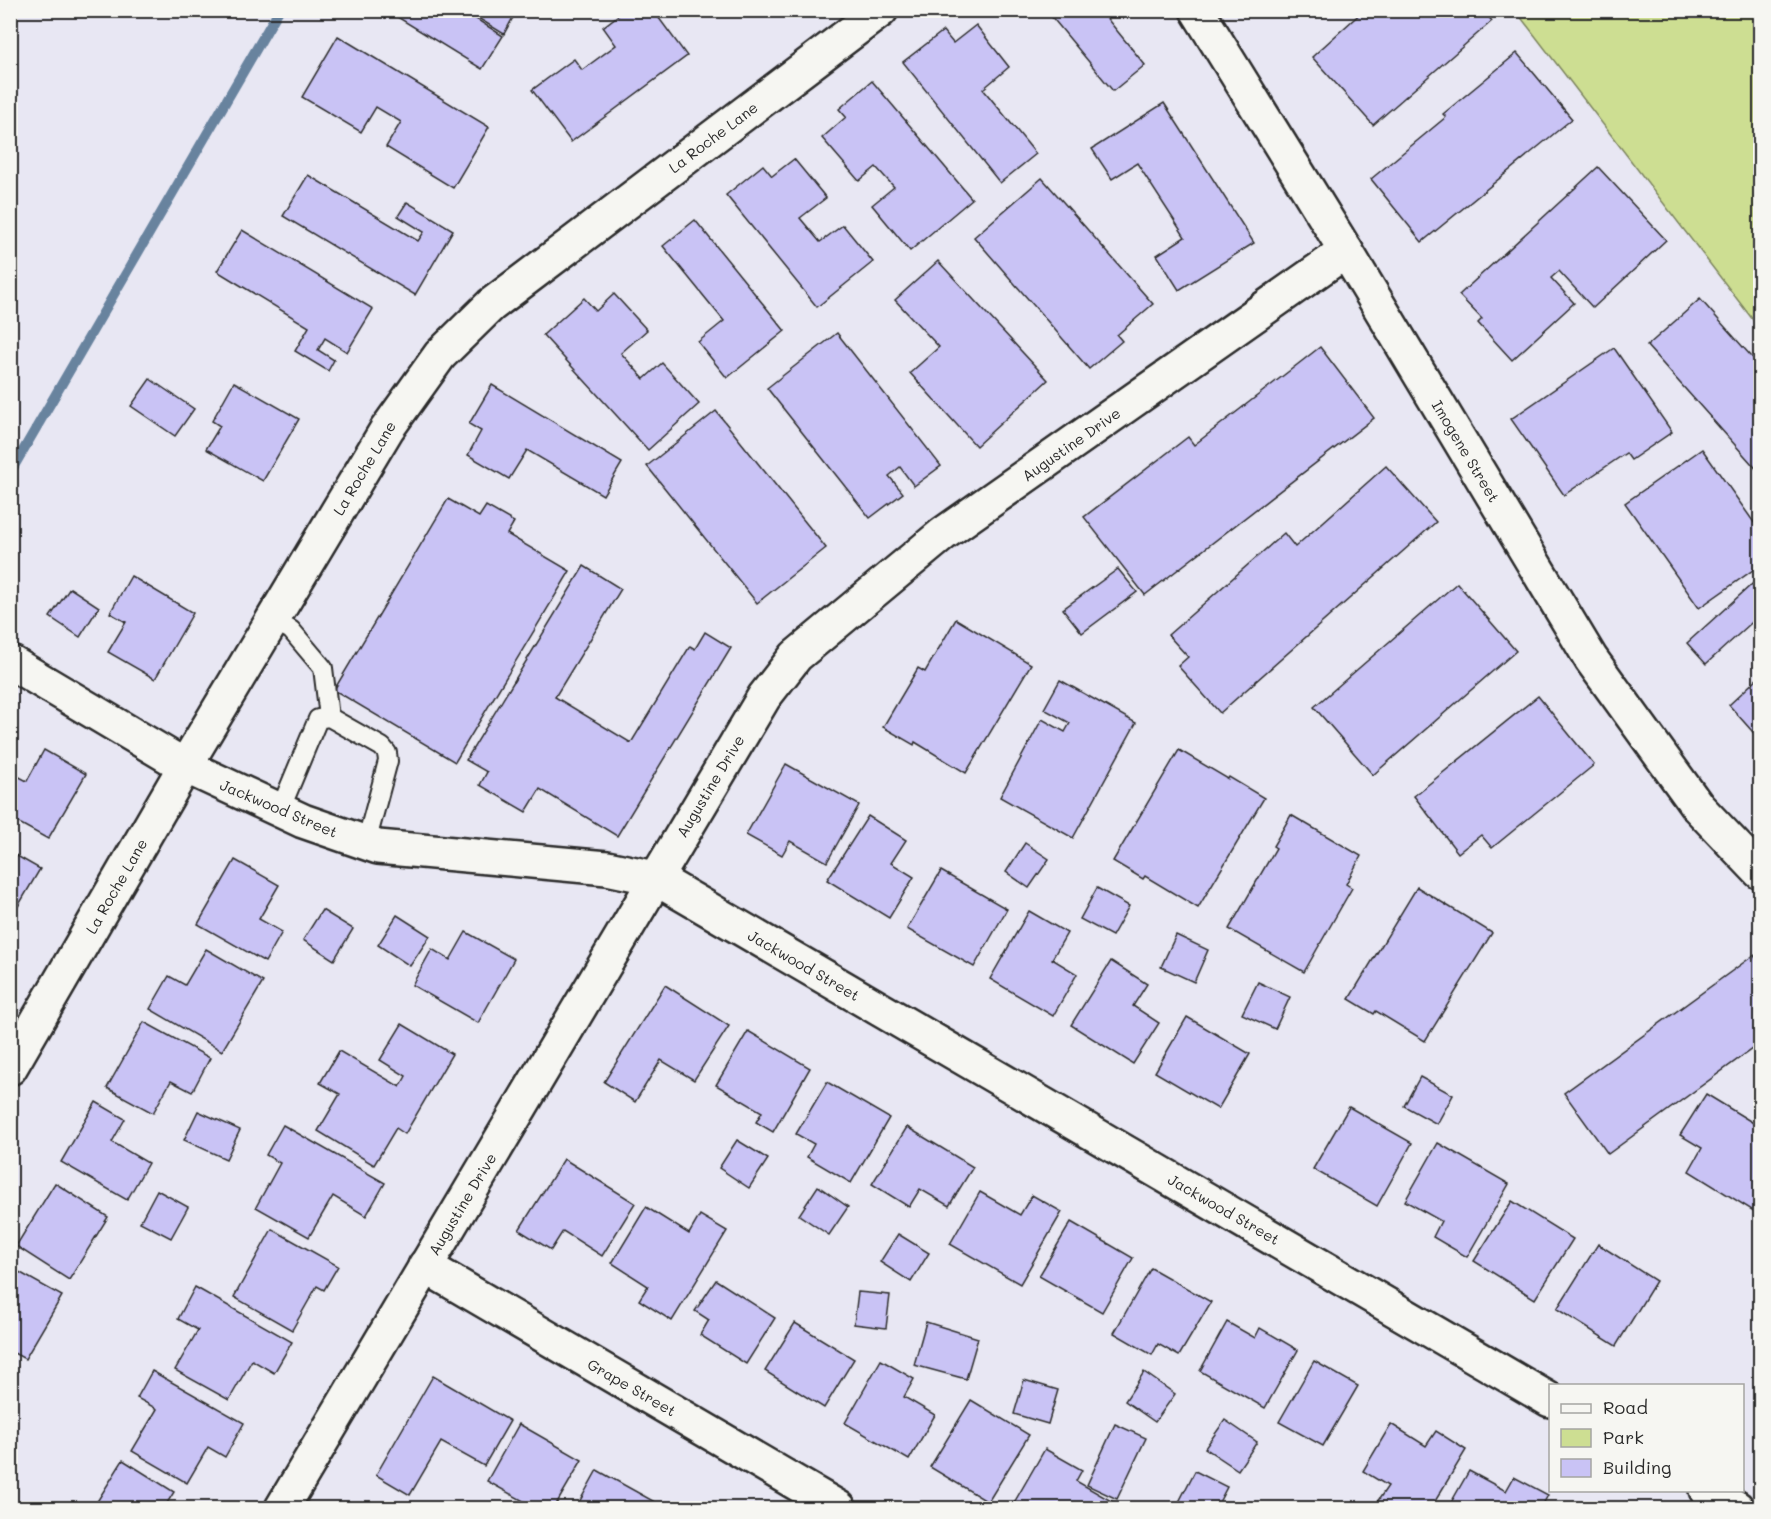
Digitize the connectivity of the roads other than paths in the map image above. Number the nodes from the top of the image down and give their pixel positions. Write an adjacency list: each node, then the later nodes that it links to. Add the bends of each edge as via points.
1 (881, 10): 4 (street, La Roche Lane, via 491,305 440,355 387,429)
2 (1197, 10): 3 (street, Imogene Street)
3 (1346, 251): 10 (street, Imogene Street, via 1591,659 1698,807); 11 (street, Augustine Drive, via 943,534 796,656 764,697)
4 (273, 620): 6 (lane, via 291,630 323,668); 7 (street, La Roche Lane)
5 (10, 662): 7 (street, Jackwood Street)
6 (329, 717): 8 (lane, via 318,719); 9 (lane, via 387,753)
7 (185, 766): 8 (street, Jackwood Street); 12 (street, La Roche Lane)
8 (280, 810): 9 (street, Jackwood Street)
9 (366, 843): 11 (street, Jackwood Street, via 607,868)
10 (1761, 872)
11 (655, 878): 13 (street, Augustine Drive); 14 (street, Jackwood Street)
12 (10, 1068)
13 (425, 1266): 16 (street, Augustine Drive); 17 (street, Grape Street)
14 (1549, 1399)
15 (1708, 1492): 18 (street)
16 (282, 1509)
17 (839, 1509)
18 (1737, 1509)

